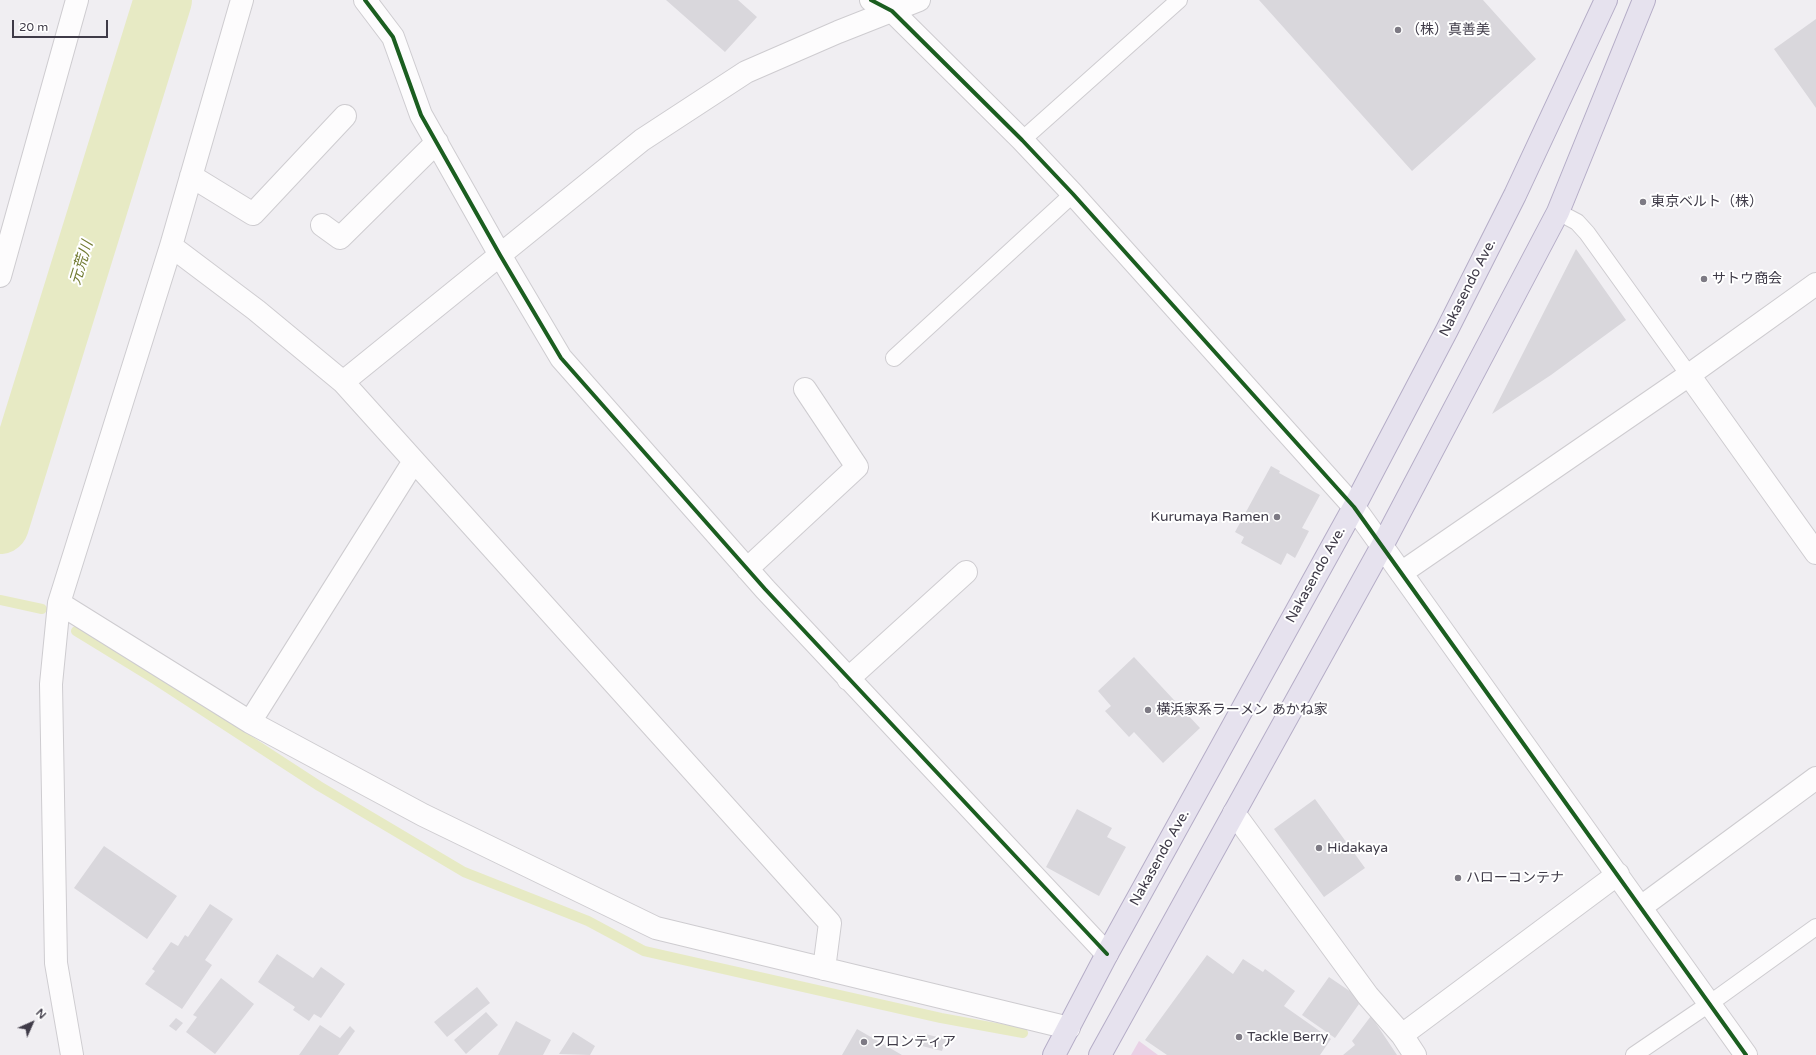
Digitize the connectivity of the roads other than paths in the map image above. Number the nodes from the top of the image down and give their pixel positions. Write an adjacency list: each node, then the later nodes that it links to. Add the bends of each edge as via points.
1 (77, 0): 19 (street)
2 (242, 0): 13 (street)
3 (365, 0): 12 (street, via 393,37 422,115)
4 (871, 0): 9 (street)
5 (919, 0): 9 (street)
6 (1179, 0): 11 (lane)
7 (1644, 0): 15 (highway)
8 (1602, 2): 26 (highway, Nakasendo Ave., via 1511,202)
9 (894, 5): 11 (street); 18 (street, via 746,72 642,140)
10 (345, 116): 13 (street, via 253,214)
11 (1022, 140): 14 (street)
12 (436, 142): 16 (street, via 340,238); 18 (street)
13 (191, 176): 17 (street)
14 (1073, 194): 21 (lane); 26 (street)
15 (1558, 212): 22 (lane, via 1577,222 1587,233); 27 (highway)
16 (322, 225)
17 (171, 246): 23 (street, via 256,310); 32 (street)
18 (500, 255): 23 (street); 29 (street, via 560,358)
19 (0, 276)
20 (1816, 284): 22 (street)
21 (894, 358)
22 (1689, 375): 28 (street); 31 (street)
23 (344, 382): 25 (street)
24 (805, 389): 29 (street, via 857,467)
25 (414, 461): 34 (street); 41 (street, via 830,923)
26 (1354, 507): 27 (street); 40 (highway, Nakasendo Ave.)
27 (1382, 546): 31 (street); 36 (highway)
28 (1816, 554)
29 (748, 569): 33 (street)
30 (966, 572): 33 (street)
31 (1401, 573): 37 (street)
32 (59, 603): 34 (street); 45 (street, via 52,684 56,963)
33 (848, 679): 40 (street)
34 (250, 722): 41 (street, via 423,815 656,928)
35 (1816, 778): 38 (street)
36 (1234, 813): 44 (street, via 1368,996); 47 (highway)
37 (1618, 874): 38 (street); 44 (street)
38 (1641, 907): 42 (street)
39 (1816, 927): 42 (lane)
40 (1107, 954): 43 (highway, Nakasendo Ave.)
41 (824, 970): 43 (street)
42 (1709, 1004): 49 (lane); 50 (street)
43 (1069, 1028): 46 (highway, Nakasendo Ave.)
44 (1402, 1034): 48 (street)
45 (72, 1055)
46 (1054, 1055)
47 (1100, 1055)
48 (1415, 1055)
49 (1634, 1055)
50 (1746, 1055)

